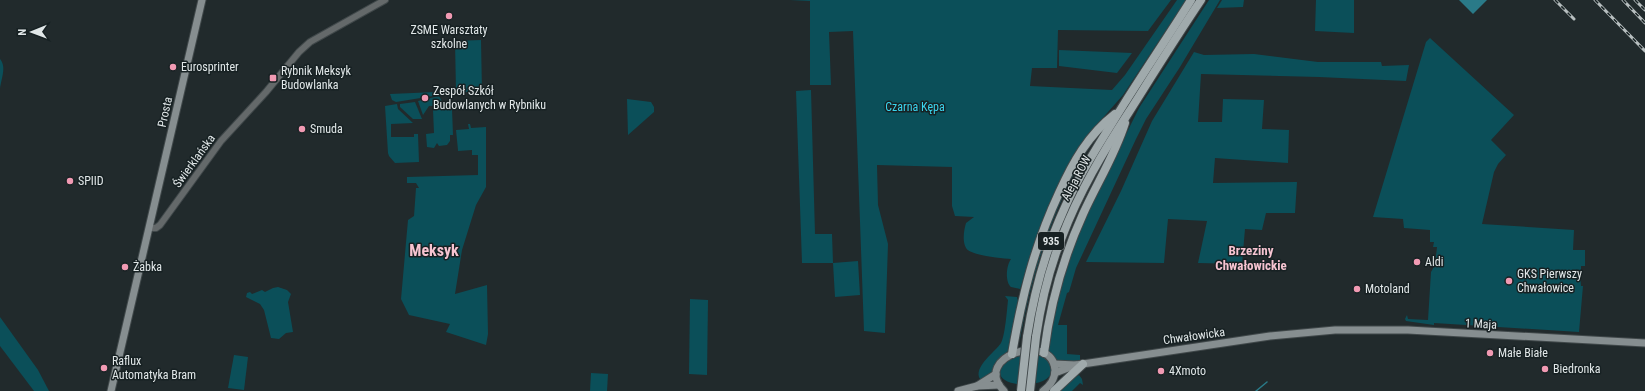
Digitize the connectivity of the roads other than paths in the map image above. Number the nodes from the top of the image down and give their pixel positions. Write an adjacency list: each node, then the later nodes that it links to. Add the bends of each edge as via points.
1 (202, 0): 7 (main road, Prosta)
2 (385, 0): 7 (street, Świerklańska, via 310,42 299,52 221,141 160,225)
3 (1191, 0): 5 (main road, Aleja ROW / 935)
4 (1201, 0): 6 (main road, Aleja ROW / 935)
5 (1120, 110): 11 (main road, via 1101,125 1083,147 1052,208 1028,275); 21 (main road, Aleja ROW / 935, bridge, via 1085,166 1060,217 1038,282 1027,337)
6 (1129, 112): 10 (main road, via 1120,141 1086,207 1066,258 1052,306); 22 (main road, Aleja ROW / 935, bridge, via 1093,171 1069,219 1047,280 1036,337)
7 (149, 228): 18 (main road)
8 (1316, 331): 9 (main road, 1 Maja, via 1404,330); 13 (main road, Chwałowicka)
9 (1645, 343)
10 (1044, 353): 11 (main road, via 1033,350); 12 (main road)
11 (1012, 354): 14 (main road, via 1000,362)
12 (1054, 364): 13 (main road, Chwałowicka); 15 (main road)
13 (1079, 365): 15 (main road, Chwałowicka); 24 (main road)
14 (996, 374): 16 (main road); 17 (main road)
15 (1055, 374): 23 (main road, via 1051,384)
16 (999, 385): 17 (main road); 20 (main road)
17 (977, 386): 19 (main road)
18 (111, 391)
19 (958, 391)
20 (1004, 391)
21 (1021, 391)
22 (1030, 391)
23 (1043, 391)
24 (1054, 391)

